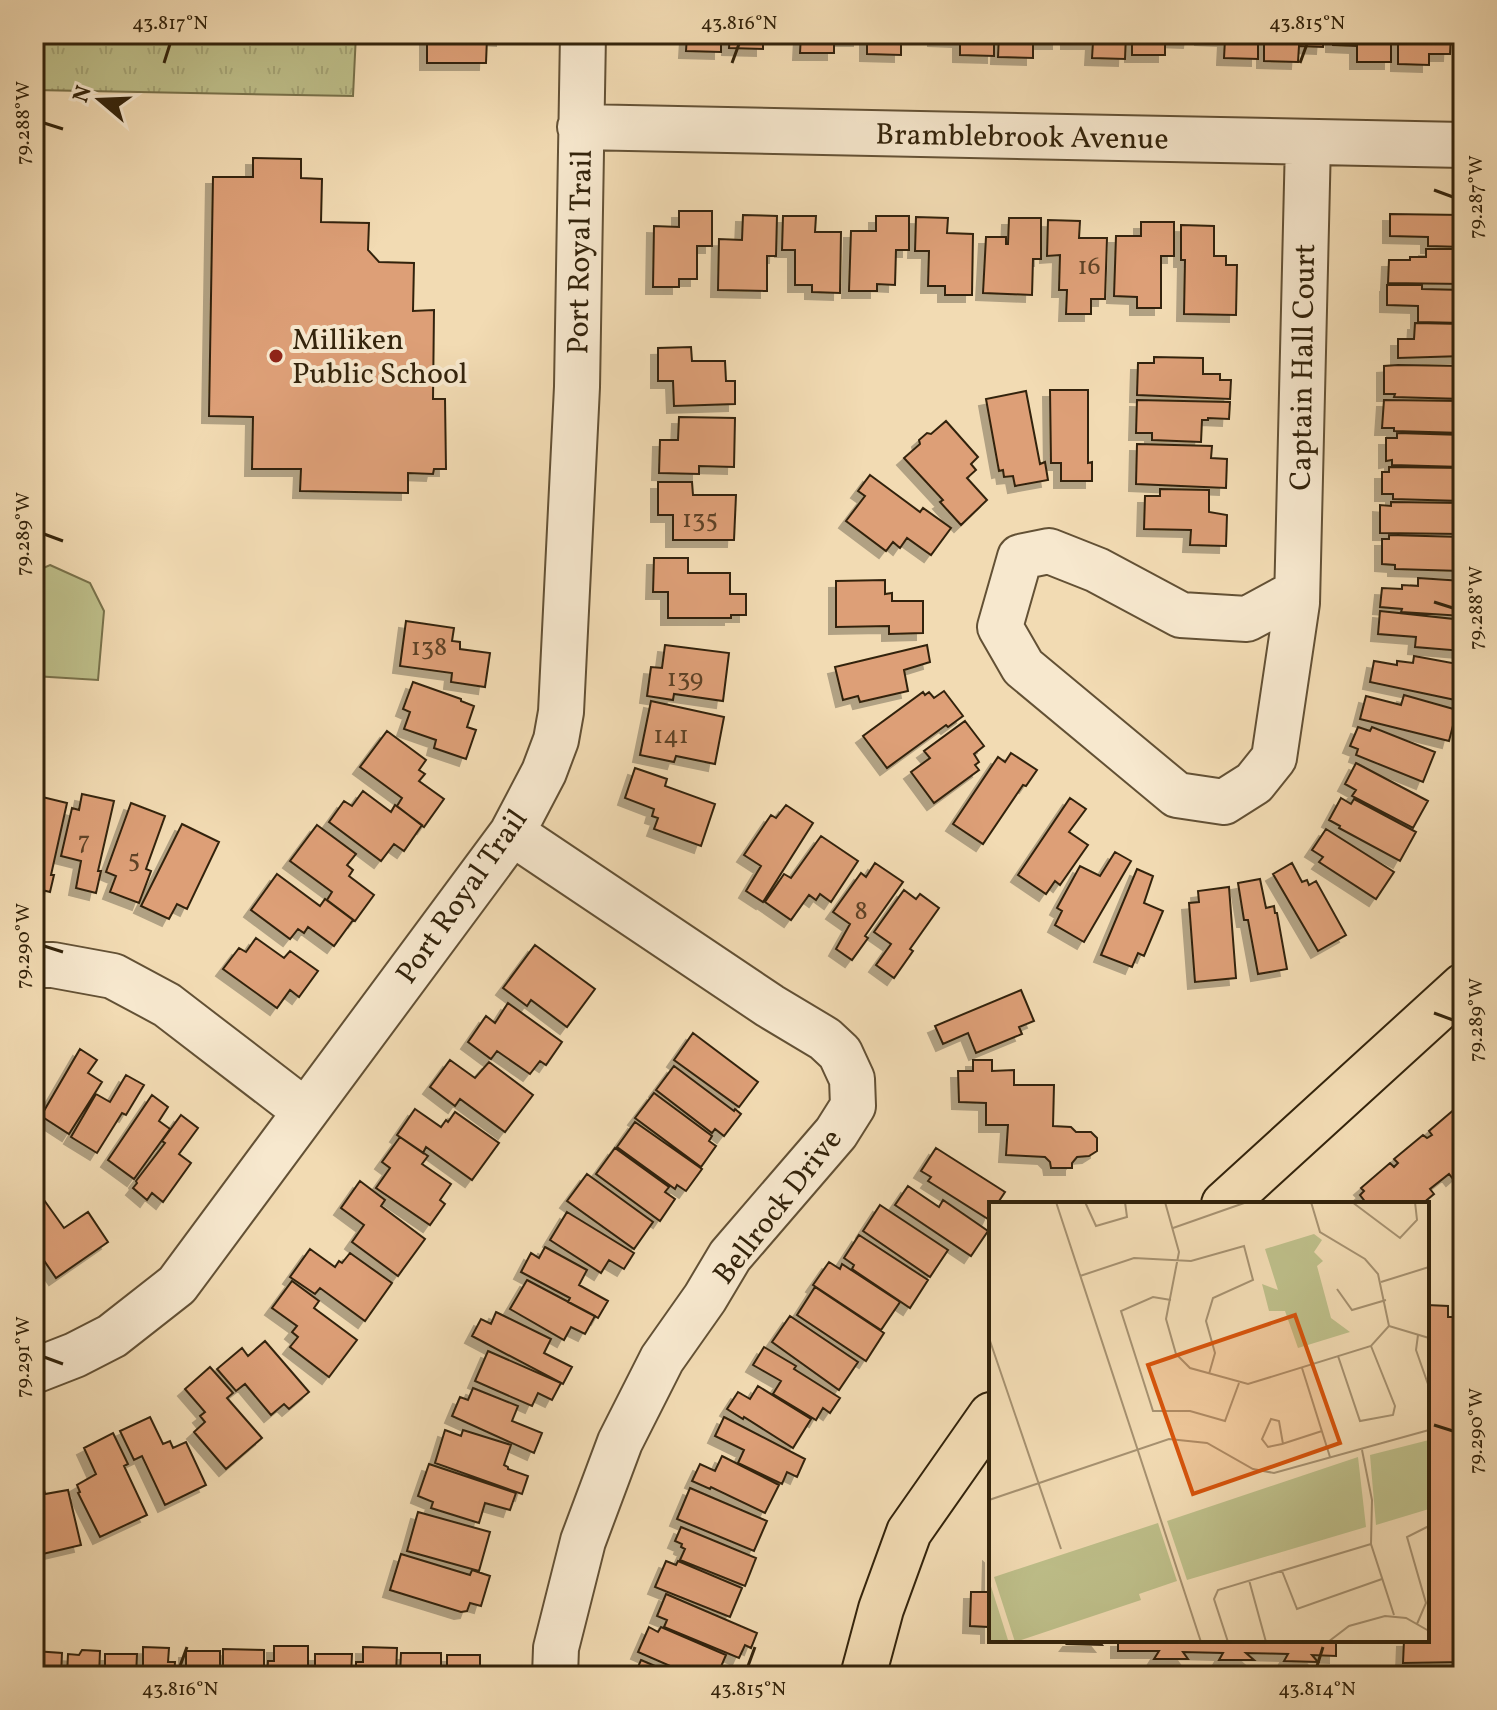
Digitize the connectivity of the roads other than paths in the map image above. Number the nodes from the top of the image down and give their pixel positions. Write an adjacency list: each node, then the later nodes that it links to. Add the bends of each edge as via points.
1 (583, 34): 2 (street, Port Royal Trail)
2 (580, 127): 3 (street, Bramblebrook Avenue); 6 (street, Port Royal Trail, via 577,387 561,712 544,772)
3 (1308, 142): 4 (street, Bramblebrook Avenue); 5 (street, Captain Hall Court)
4 (1463, 145)
5 (1297, 592): 5 (street, Captain Hall Court, via 1247,619 1181,615 1049,551 1020,557 1000,627 1023,667 1177,795 1224,802 1254,783 1274,758)
6 (512, 833): 9 (street, Port Royal Trail); 13 (street, Bellrock Drive, via 825,1039 840,1053 852,1079 853,1106 836,1133 730,1256 662,1359 620,1442 583,1541 556,1648)
7 (34, 965): 9 (street, via 113,976 167,1005)
8 (1463, 986): 10 (main road)
9 (305, 1111): 11 (street, Port Royal Trail, via 177,1285 112,1336)
10 (1226, 1202)
11 (34, 1371)
12 (989, 1418): 14 (main road, via 909,1532)
13 (555, 1676)
14 (863, 1676)

